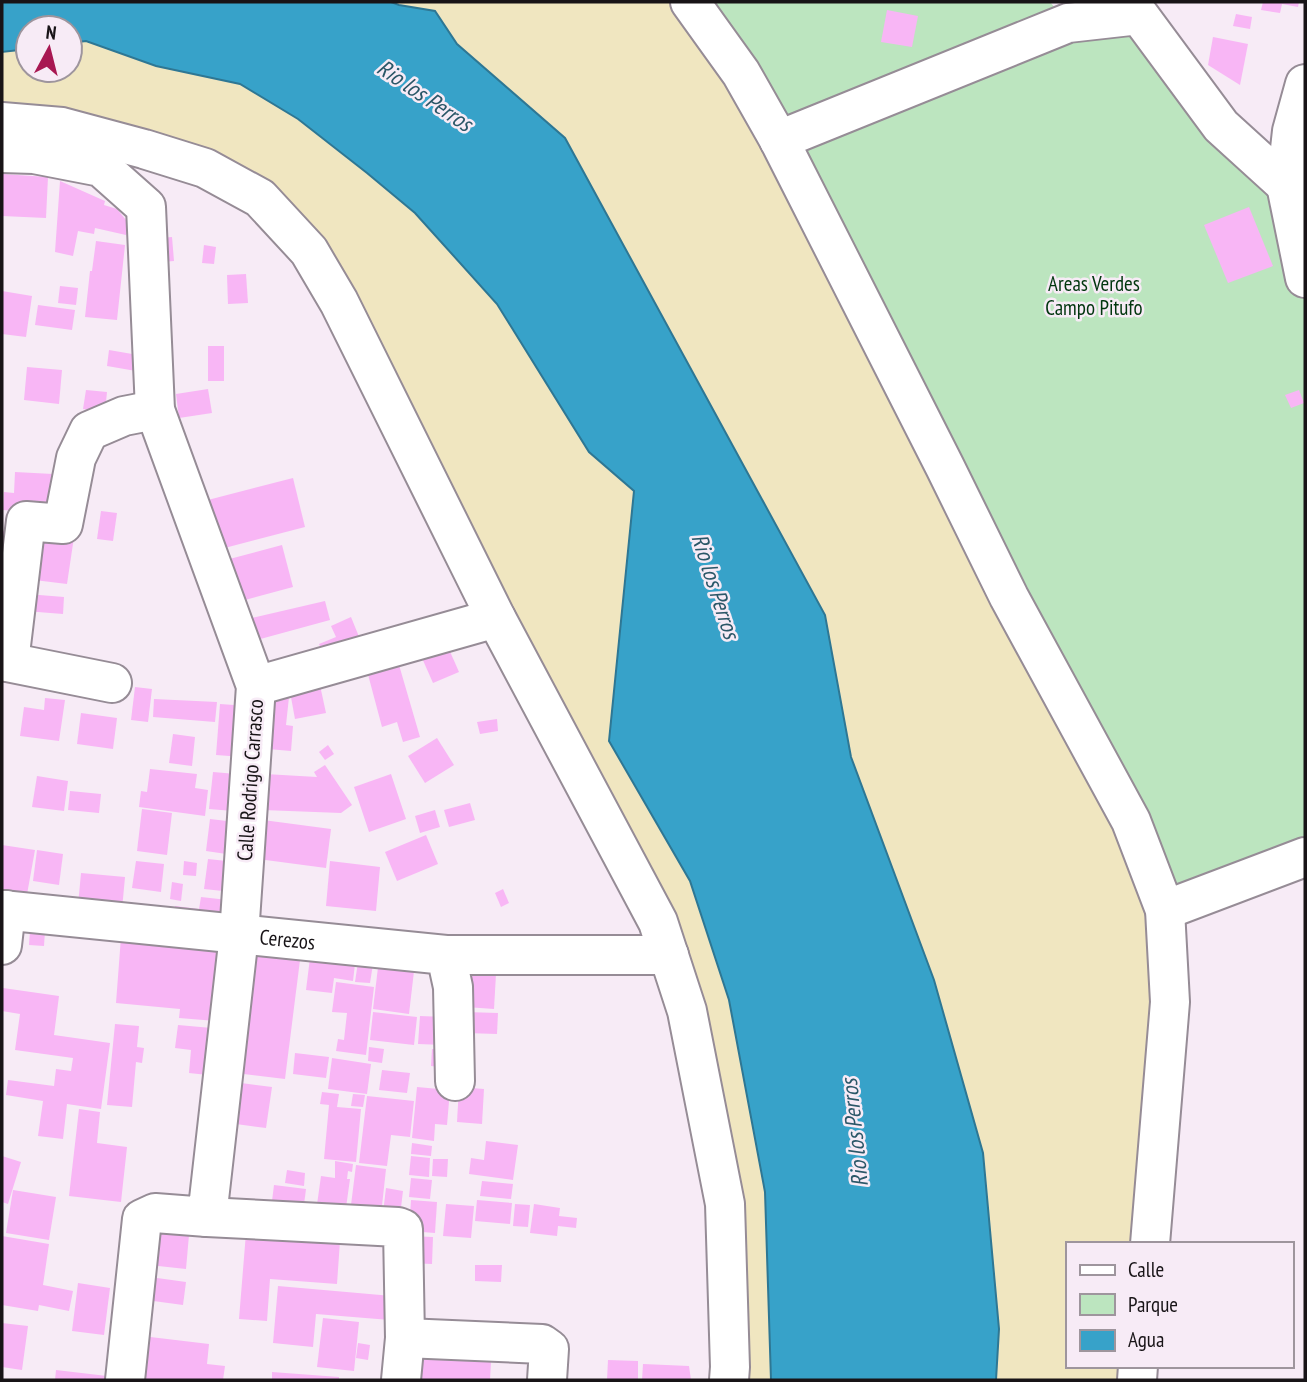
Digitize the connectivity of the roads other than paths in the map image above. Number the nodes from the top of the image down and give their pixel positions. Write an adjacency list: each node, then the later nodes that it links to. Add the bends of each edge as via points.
1 (690, 2): 6 (street, via 741,73)
2 (1142, 9): 3 (street); 8 (street, via 1221,126)
3 (1059, 12): 6 (street)
4 (1305, 85): 8 (street, via 1292,131)
5 (2, 122): 11 (street, via 62,127 145,149 205,169 260,198 309,251 339,302)
6 (779, 140): 16 (street, via 1009,597 1131,821)
7 (2, 153): 10 (street, Calle Rodrigo Carrasco, via 101,167 146,207)
8 (1286, 185): 9 (street)
9 (1305, 278)
10 (155, 410): 12 (street, via 124,416 89,431 76,458 64,524 26,521); 14 (street, Calle Rodrigo Carrasco)
11 (496, 618): 14 (street); 20 (street, via 659,922)
12 (5, 662): 13 (street)
13 (113, 683)
14 (256, 686): 18 (street, Calle Rodrigo Carrasco)
15 (1305, 857): 16 (street)
16 (1165, 910): 23 (street, via 1170,1002)
17 (3, 922): 18 (street, Cerezos)
18 (239, 935): 19 (street, Cerezos); 22 (street, Calle Rodrigo Carrasco)
19 (446, 955): 20 (street, Cerezos); 21 (street, via 453,987)
20 (669, 955): 28 (street, via 687,1011 724,1204)
21 (455, 1081)
22 (207, 1217): 24 (street, via 403,1229); 26 (street, via 155,1213 142,1219)
23 (1150, 1242)
24 (404, 1338): 25 (street); 27 (street)
25 (544, 1362)
26 (125, 1380)
27 (401, 1380)
28 (729, 1380)

